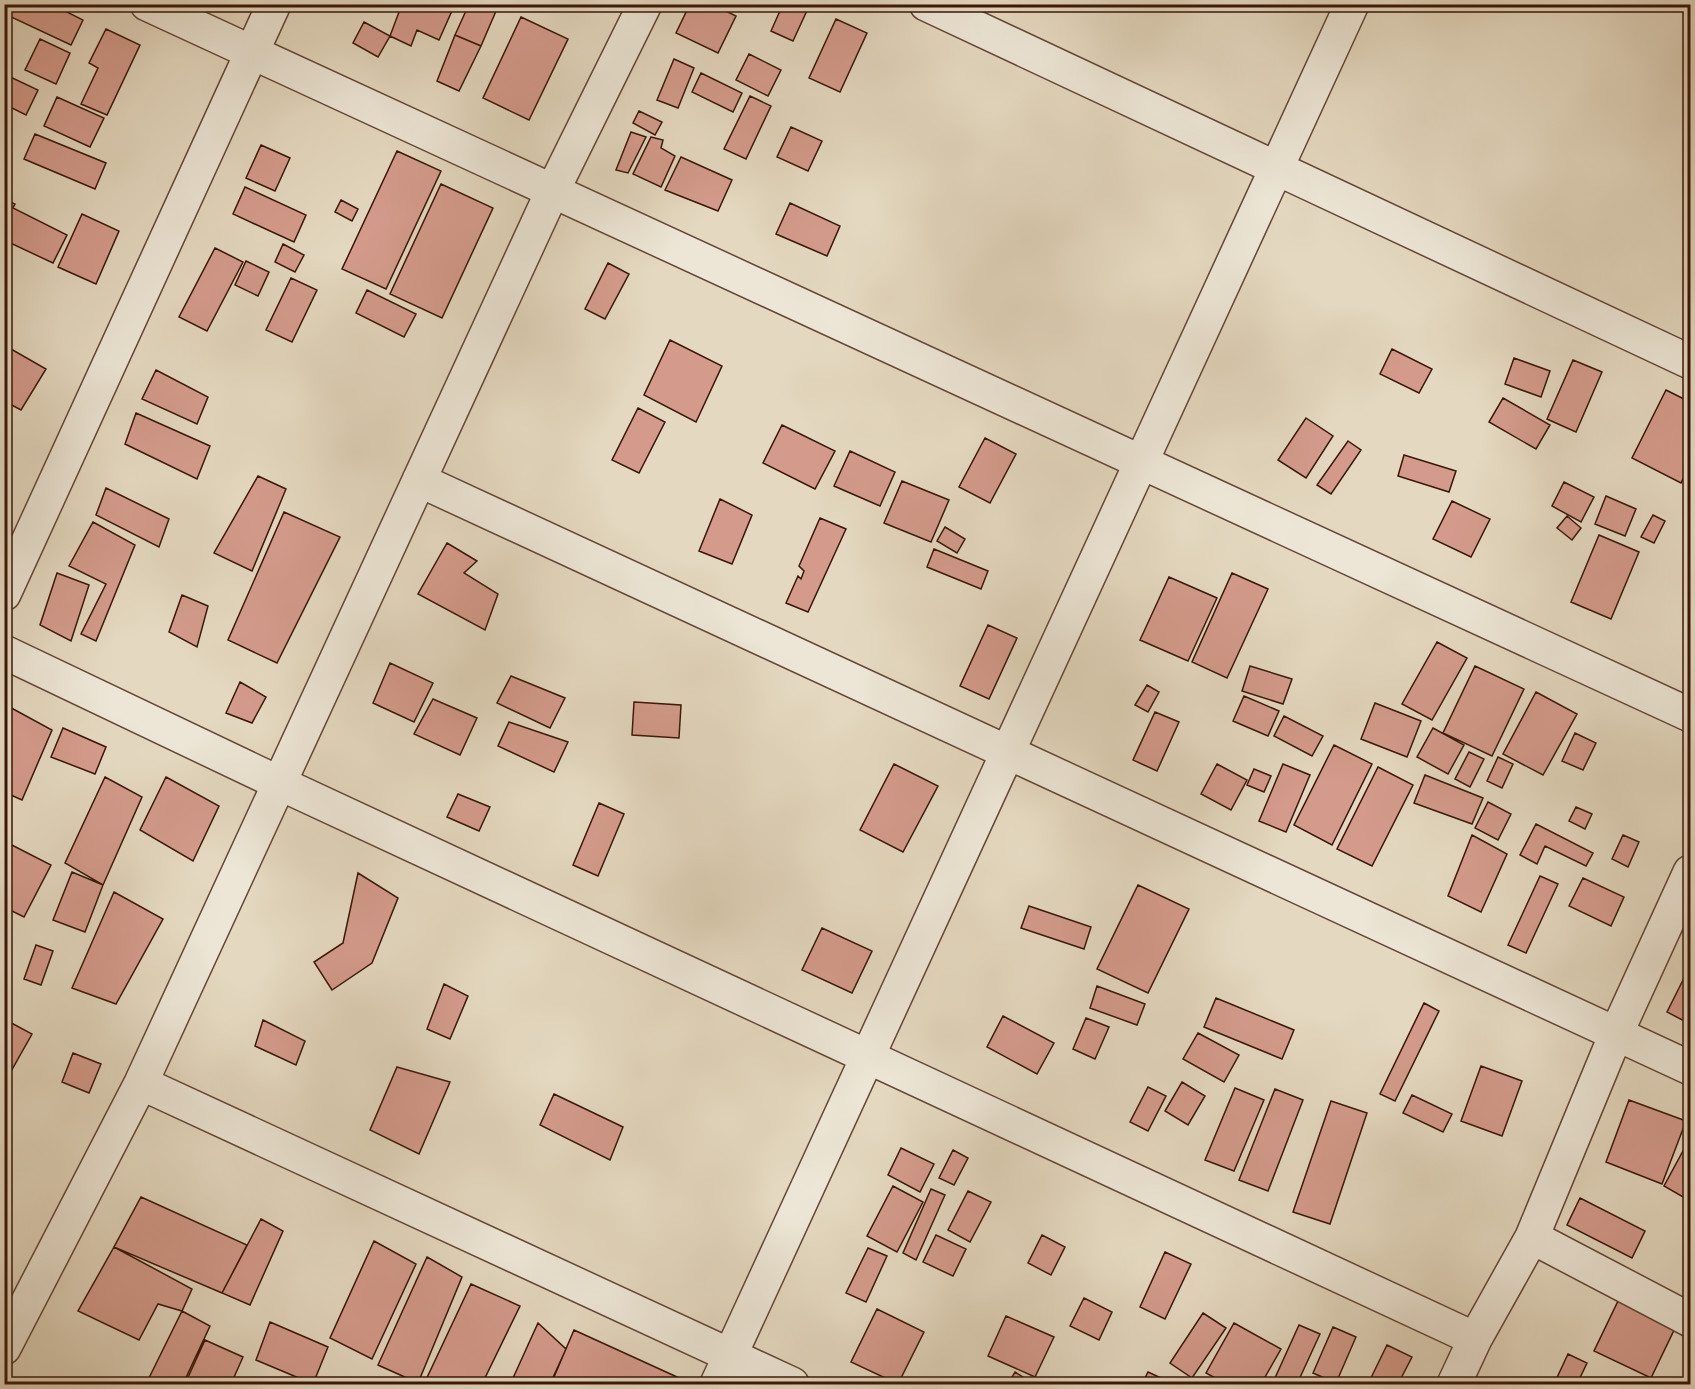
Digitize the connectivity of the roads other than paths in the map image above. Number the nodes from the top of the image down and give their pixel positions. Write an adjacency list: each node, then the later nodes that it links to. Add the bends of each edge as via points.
1 (147, 4): 6 (street)
2 (274, 4): 6 (street)
3 (645, 4): 8 (street)
4 (926, 4): 7 (street)
5 (1352, 4): 7 (street)
6 (250, 54): 8 (street); 12 (street)
7 (1277, 167): 9 (street); 10 (street)
8 (552, 190): 10 (street); 11 (street)
9 (1690, 362)
10 (1142, 462): 14 (street); 15 (street)
11 (419, 480): 15 (street); 16 (street)
12 (4, 594)
13 (4, 652): 16 (street)
14 (1690, 715)
15 (1008, 752): 18 (street); 19 (street)
16 (279, 783): 19 (street); 21 (street)
17 (1690, 872): 18 (street)
18 (1616, 1034): 20 (street); 22 (street)
19 (868, 1056): 24 (street); 26 (street)
20 (1690, 1068)
21 (141, 1083): 25 (street); 26 (street)
22 (1532, 1237): 23 (street); 24 (street)
23 (1690, 1320)
24 (1475, 1339): 28 (street)
25 (4, 1348)
26 (723, 1370): 27 (street)
27 (792, 1384)
28 (1454, 1384)

